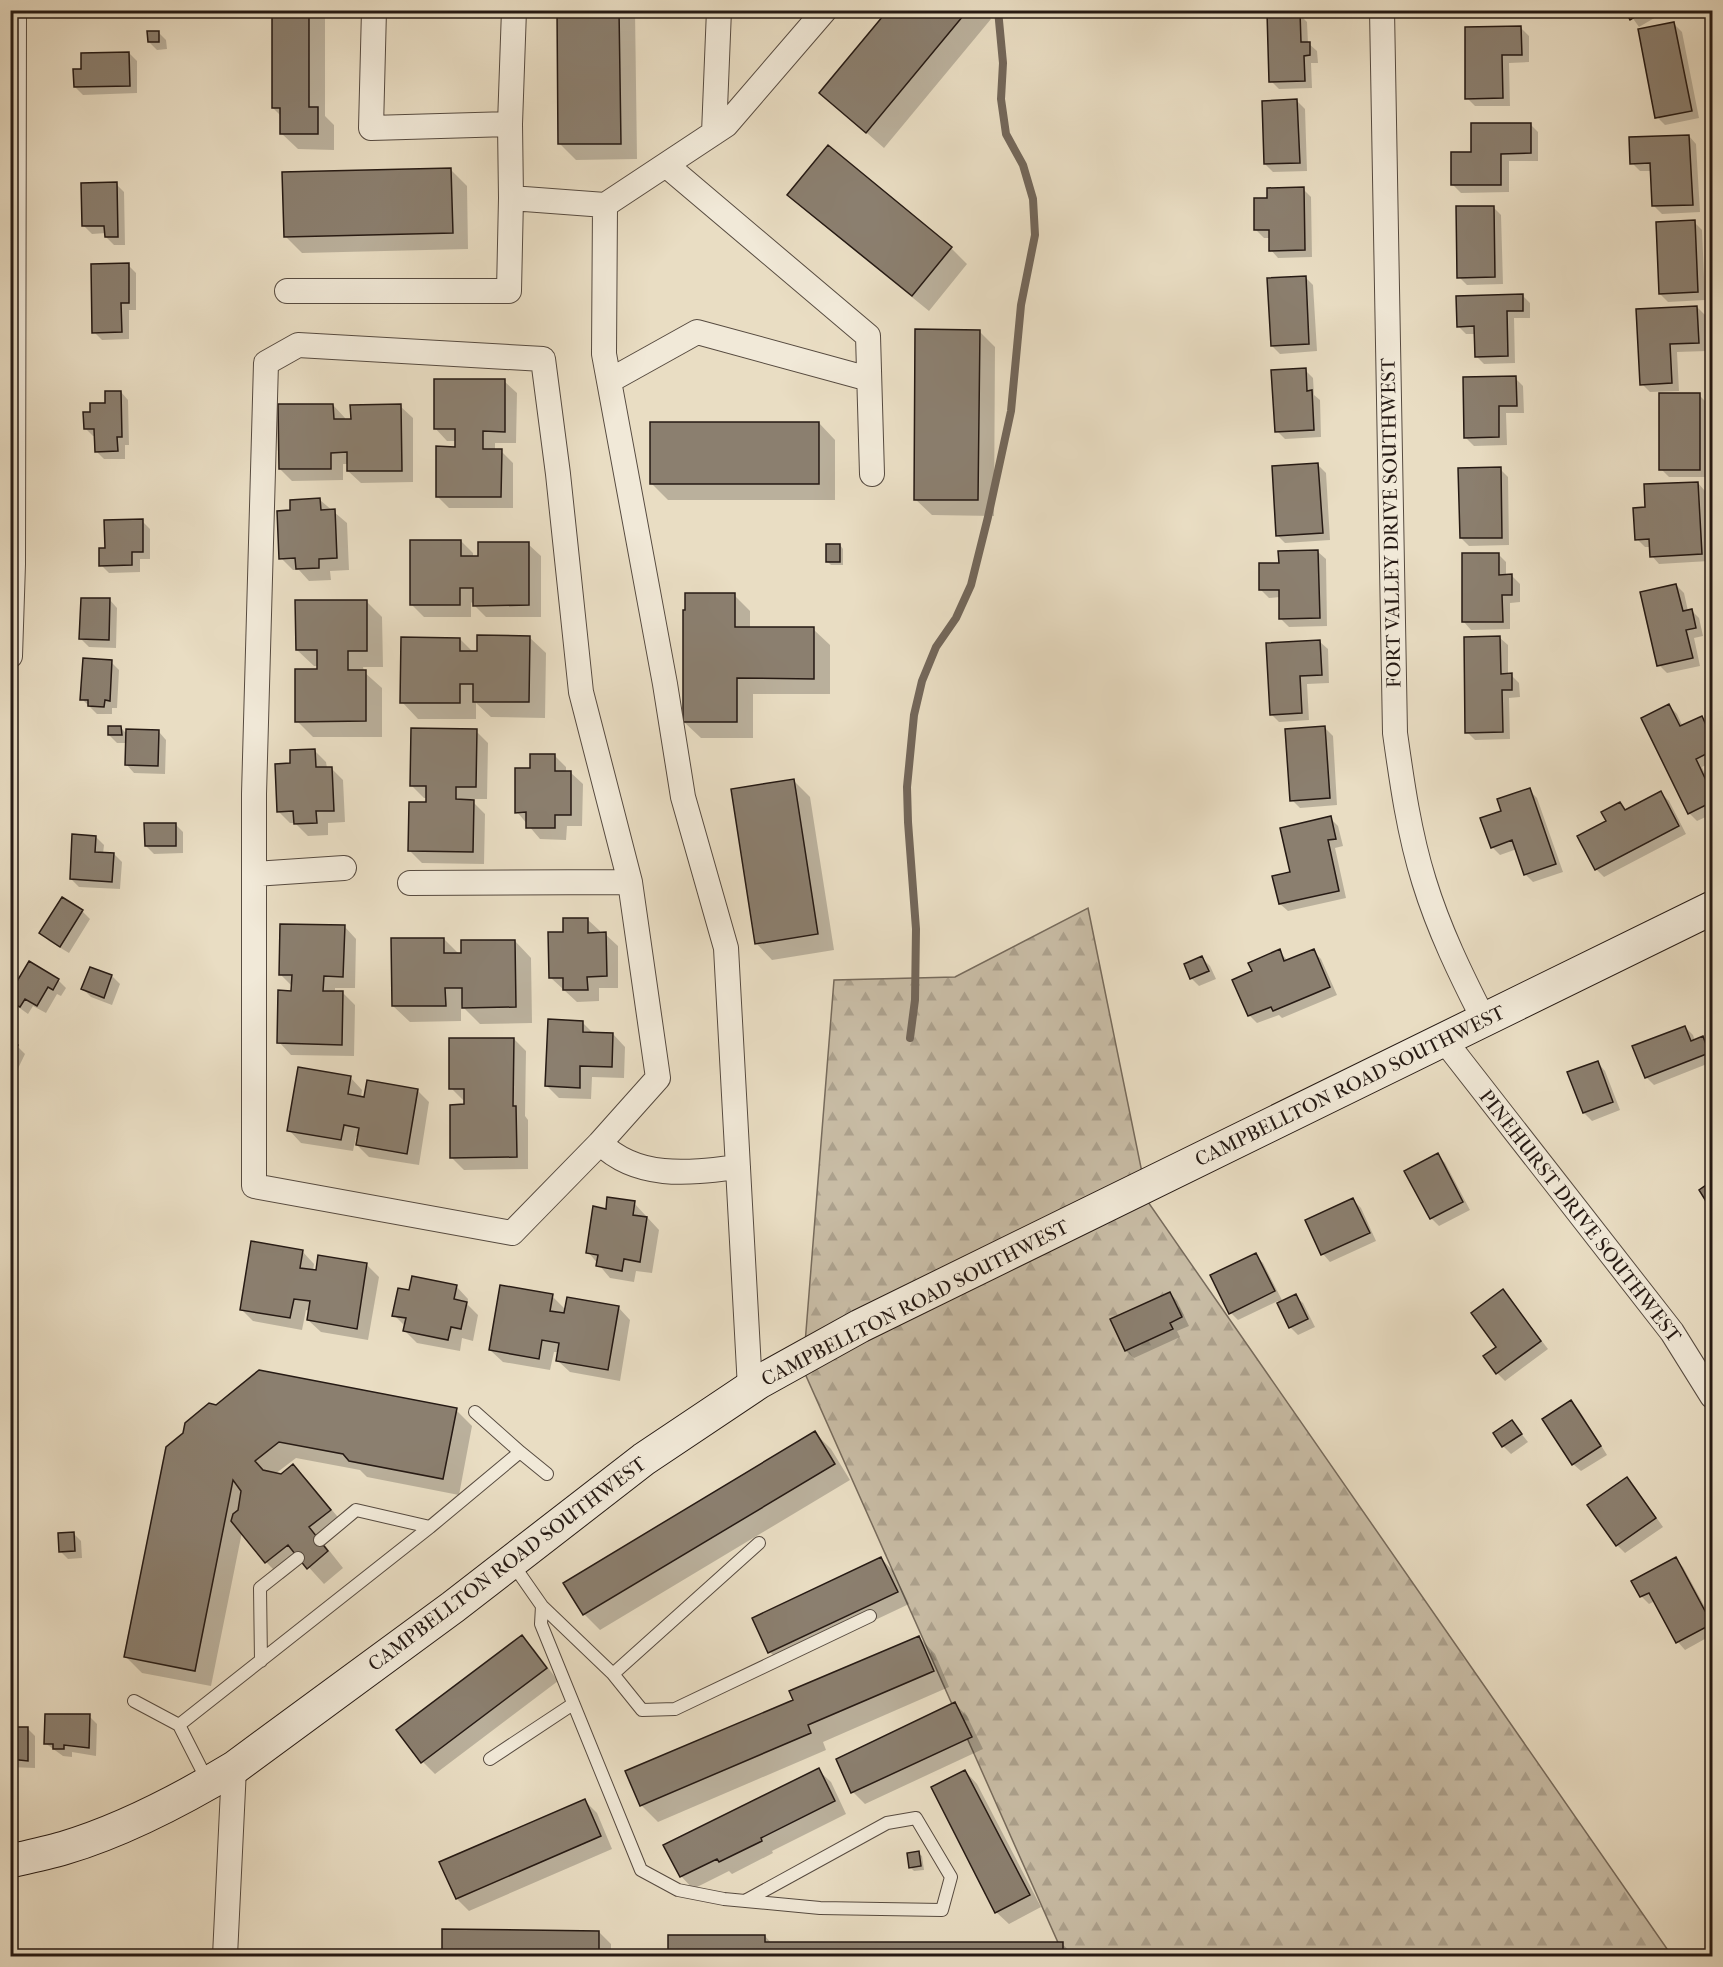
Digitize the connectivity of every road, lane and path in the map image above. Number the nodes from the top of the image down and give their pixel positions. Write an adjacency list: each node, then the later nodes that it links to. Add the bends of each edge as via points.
1 (14, 10): 15 (street)
2 (374, 10): 7 (street, via 371,128)
3 (514, 10): 7 (street)
4 (719, 10): 8 (street)
5 (825, 10): 8 (street, via 726,125)
6 (1382, 10): 23 (street, FORT VALLEY DRIVE SOUTHWEST, via 1395,733 1406,807 1424,881 1450,951)
7 (510, 124): 10 (street)
8 (714, 133): 9 (street)
9 (666, 165): 11 (street); 13 (street, via 868,336)
10 (511, 198): 11 (street); 12 (street, via 509,291)
11 (605, 205): 14 (street, via 604,354)
12 (287, 291)
13 (869, 379): 14 (street, via 697,332); 16 (street)
14 (609, 381): 26 (street, via 683,797 726,948)
15 (11, 396): 17 (street)
16 (872, 474)
17 (10, 656)
18 (344, 868): 19 (street)
19 (255, 874): 20 (street, via 266,363 298,345 543,359 581,692); 25 (street, via 254,1186 512,1233)
20 (630, 882): 21 (street); 25 (street, via 658,1078)
21 (410, 883)
22 (1713, 908): 23 (main road, CAMPBELLTON ROAD SOUTHWEST)
23 (1484, 1020): 24 (main road, CAMPBELLTON ROAD SOUTHWEST)
24 (1443, 1040): 27 (main road, CAMPBELLTON ROAD SOUTHWEST, via 860,1326); 28 (street, PINEHURST DRIVE SOUTHWEST, via 1672,1332)
25 (600, 1143): 26 (street, via 612,1155 643,1169 697,1172)
26 (738, 1167): 27 (street)
27 (750, 1389): 36 (main road, CAMPBELLTON ROAD SOUTHWEST, via 644,1459)
28 (1713, 1396)
29 (475, 1412): 30 (lane)
30 (520, 1452): 31 (lane); 32 (lane)
31 (547, 1474)
32 (430, 1527): 33 (lane, via 356,1510); 39 (lane)
33 (320, 1540)
34 (759, 1543): 40 (lane)
35 (298, 1558): 39 (lane, via 260,1588)
36 (511, 1562): 37 (lane); 45 (main road, CAMPBELLTON ROAD SOUTHWEST)
37 (542, 1606): 40 (lane); 42 (lane, via 541,1624)
38 (870, 1616): 40 (lane, via 675,1709 642,1710)
39 (261, 1661): 43 (lane)
40 (613, 1674)
41 (134, 1701): 43 (lane)
42 (573, 1704): 44 (lane); 47 (lane, via 641,1870 678,1890)
43 (179, 1725): 45 (lane)
44 (490, 1759)
45 (221, 1775): 46 (main road, CAMPBELLTON ROAD SOUTHWEST, via 134,1821 65,1848); 48 (street)
46 (10, 1861)
47 (745, 1901): 47 (lane, via 820,1908 942,1910 951,1876 916,1818 887,1822)
48 (225, 1956)

